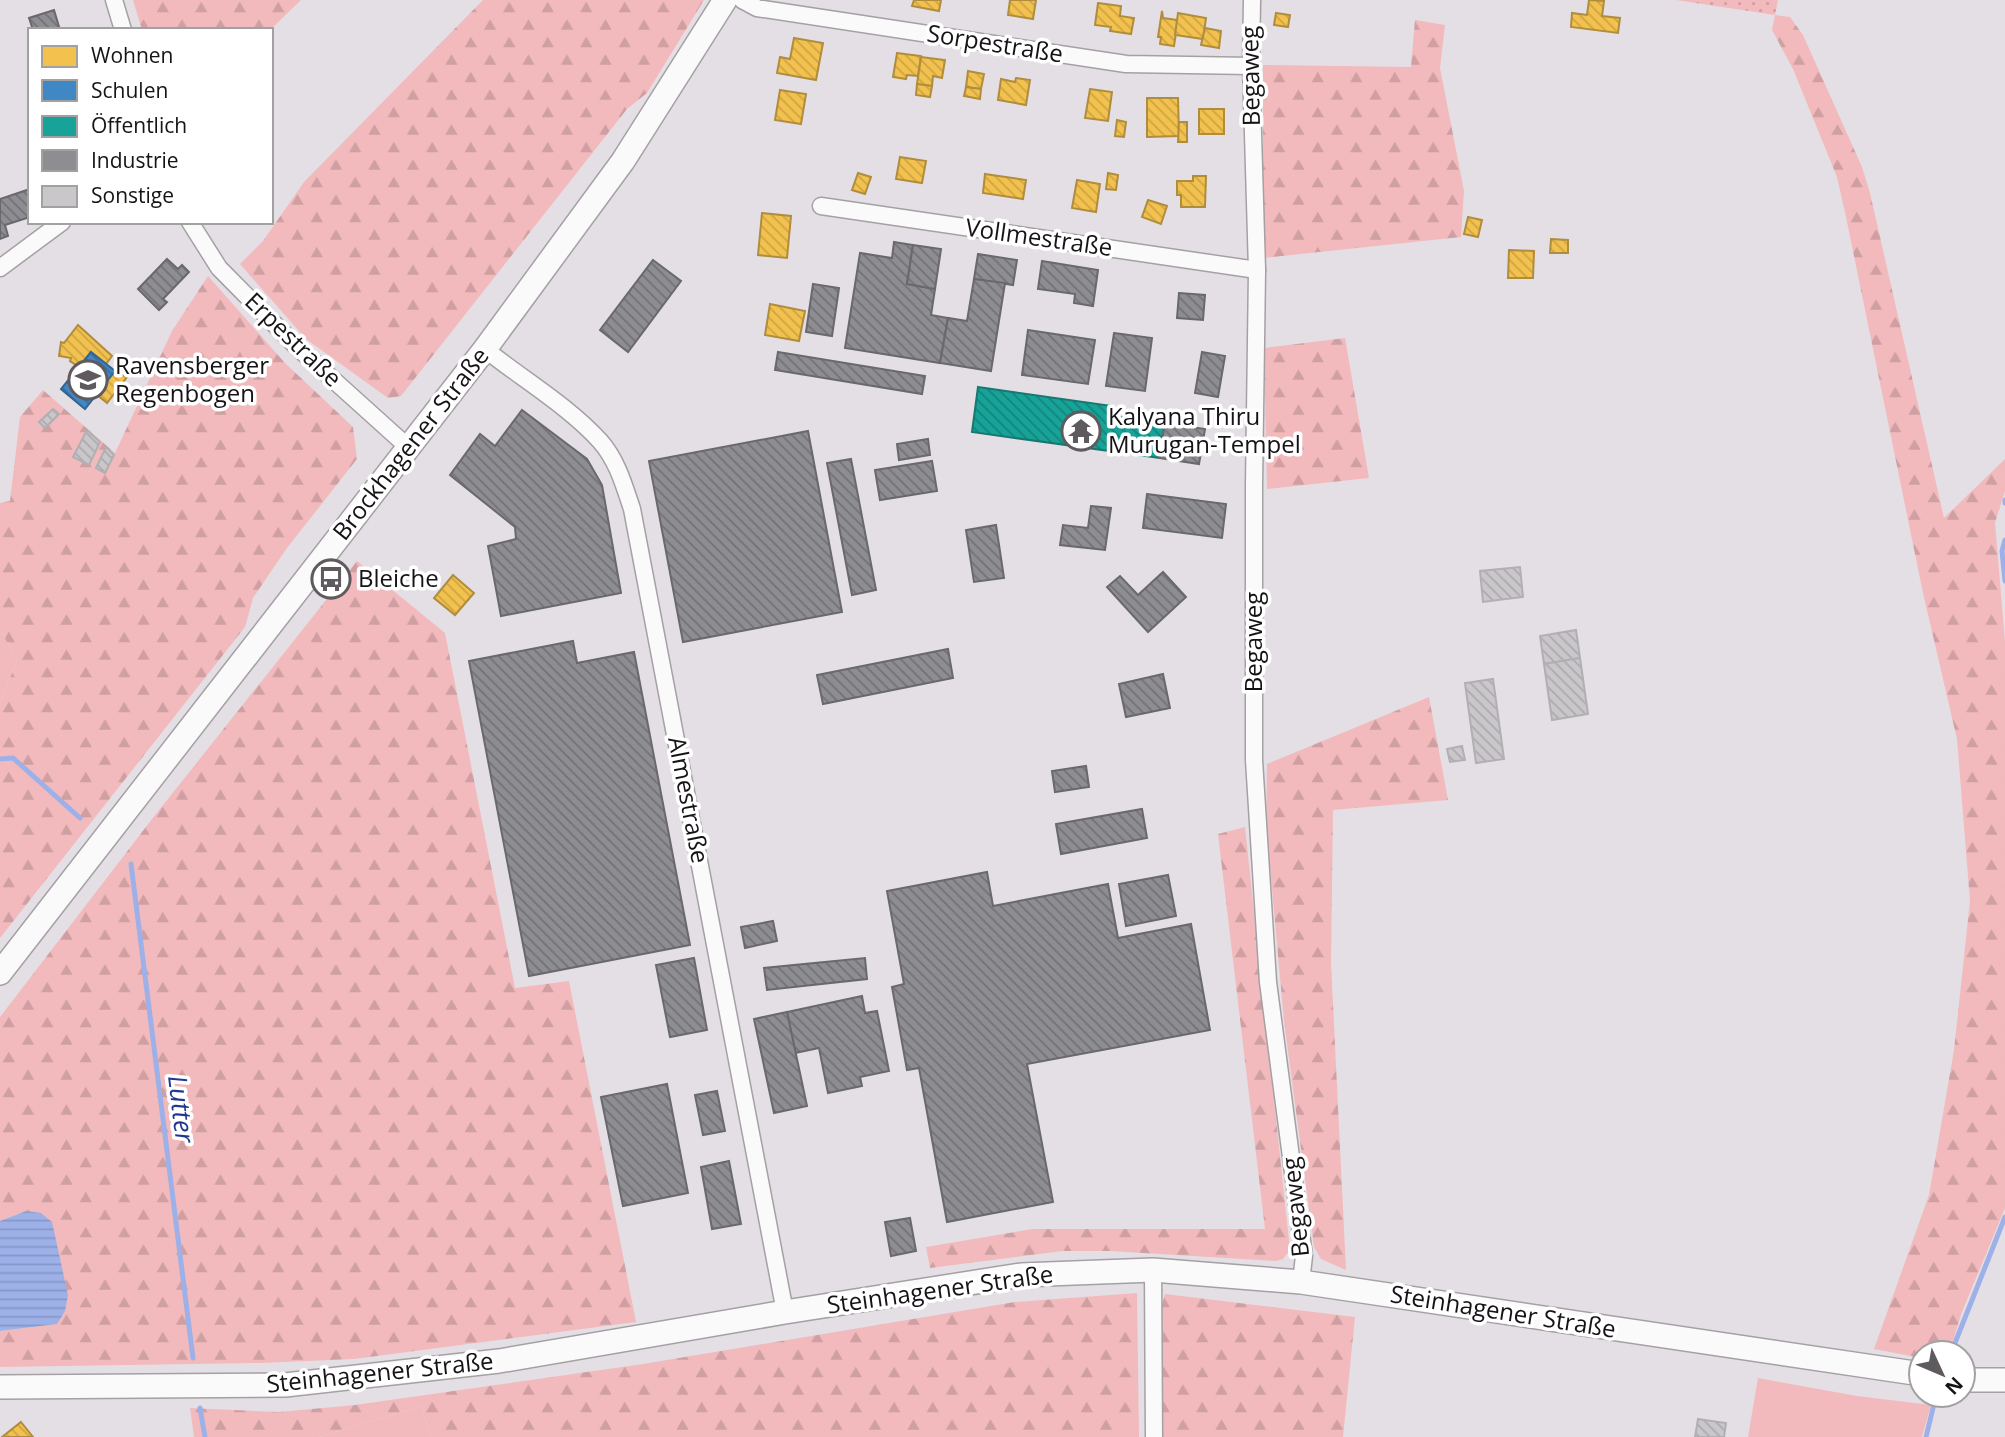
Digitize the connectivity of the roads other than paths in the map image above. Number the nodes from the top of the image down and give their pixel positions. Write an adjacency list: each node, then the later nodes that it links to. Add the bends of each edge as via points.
1 (114, 0): 5 (street)
2 (724, 0): 12 (main road, Brockhagener Straße, via 623,161)
3 (741, 0): 6 (street, Sorpestraße, via 757,8 1126,64)
4 (1252, 0): 6 (street, Begaweg)
5 (122, 28)
6 (1251, 66): 11 (street, Begaweg)
7 (821, 206): 11 (street, Vollmestraße)
8 (59, 224): 10 (street)
9 (191, 224): 13 (street, Erpestraße, via 219,268 298,348)
10 (0, 268)
11 (1256, 270): 16 (street, Begaweg, via 1254,760 1268,982 1304,1256)
12 (485, 349): 13 (main road, Brockhagener Straße); 17 (street, Almestraße, via 601,442 620,471 632,509)
13 (409, 448): 14 (main road, Brockhagener Straße)
14 (0, 973)
15 (1153, 1270): 16 (main road, Steinhagener Straße); 17 (main road, Steinhagener Straße, via 1021,1275); 22 (street)
16 (1301, 1282): 18 (main road, Steinhagener Straße)
17 (785, 1312): 21 (main road, Steinhagener Straße, via 499,1362 285,1385)
18 (1907, 1372)
19 (1977, 1380): 20 (main road)
20 (2005, 1380)
21 (0, 1387)
22 (1154, 1437)

